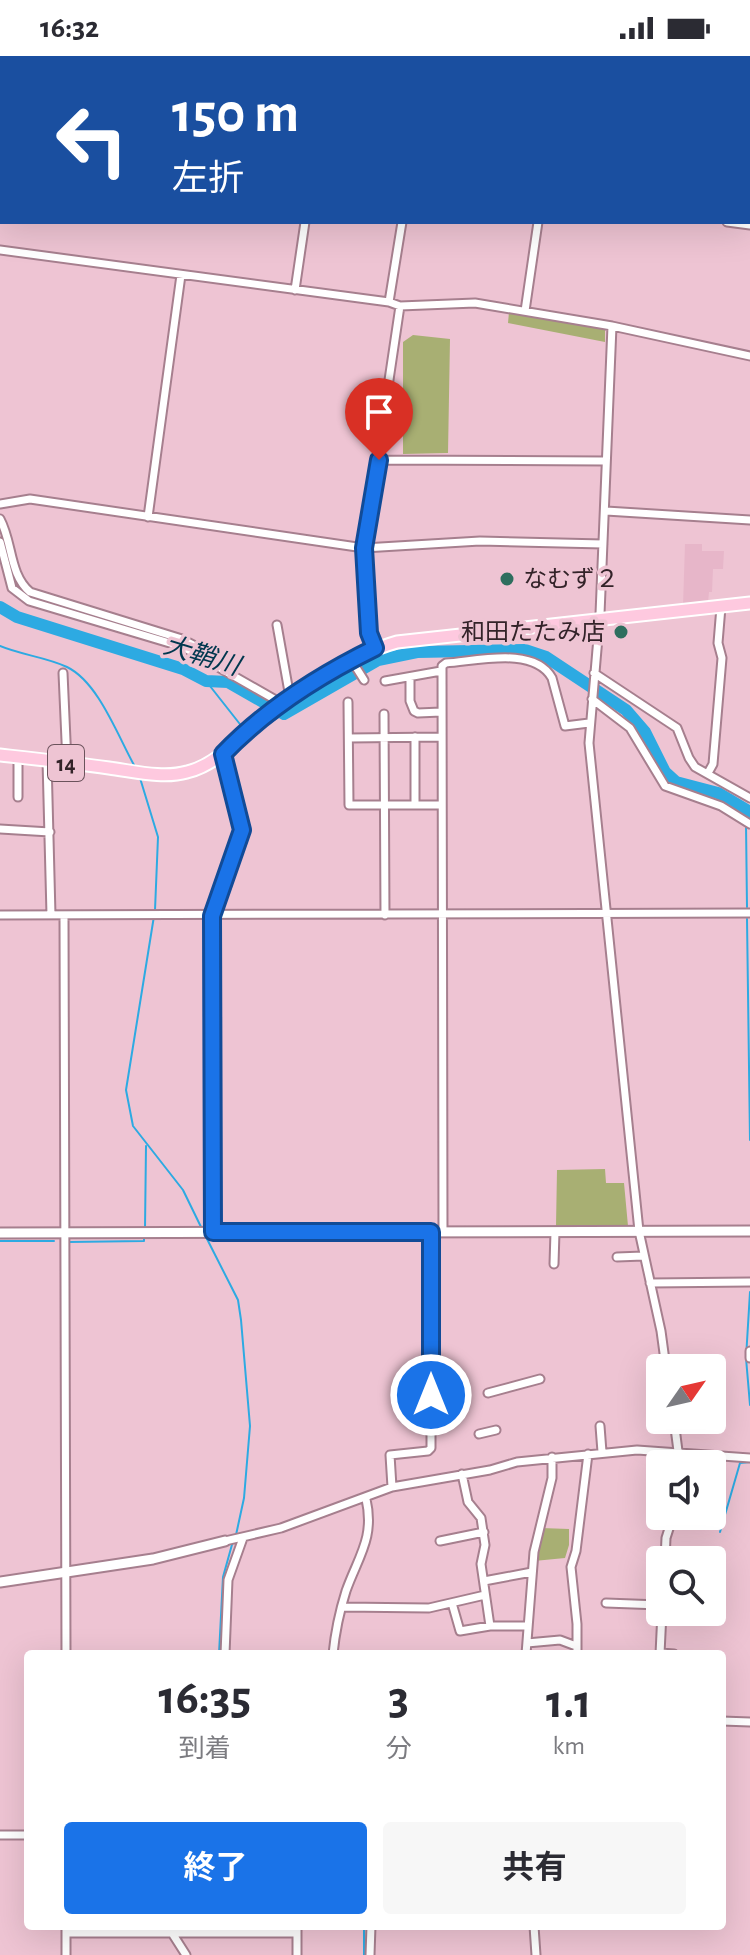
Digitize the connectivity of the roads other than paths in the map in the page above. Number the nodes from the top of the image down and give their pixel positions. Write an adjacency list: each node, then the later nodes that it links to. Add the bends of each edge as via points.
1 (305, 224): 6 (street)
2 (402, 224): 7 (street)
3 (538, 224): 9 (street)
4 (0, 250): 5 (street)
5 (181, 275): 6 (street); 16 (street)
6 (295, 290): 7 (street)
7 (389, 302): 8 (street)
8 (400, 306): 9 (street, via 463,303); 12 (street)
9 (525, 311): 10 (street)
10 (612, 326): 11 (street); 13 (street)
11 (750, 356)
12 (379, 460): 13 (street); 21 (street)
13 (606, 461): 15 (street)
14 (0, 504): 16 (street, via 30,499)
15 (606, 511): 18 (street); 20 (street)
16 (148, 517): 21 (street)
17 (0, 519): 30 (street, via 18,578 30,592 182,639)
18 (750, 520)
19 (0, 542): 30 (street, via 12,588 29,601 183,647)
20 (603, 544): 21 (street, via 480,541); 24 (street)
21 (364, 548): 26 (street, via 369,633)
22 (750, 603): 23 (main road, 14)
23 (721, 607): 24 (main road, 14); 51 (street, via 722,658)
24 (599, 619): 26 (main road, 14); 31 (street)
25 (277, 625): 35 (street)
26 (375, 648): 27 (main road, 14)
27 (354, 663): 33 (street); 35 (main road, 14)
28 (441, 671): 32 (street); 39 (street); 41 (street, via 446,663 530,659 552,678 565,726)
29 (63, 673): 50 (street)
30 (233, 673): 38 (street)
31 (594, 675): 36 (street); 51 (street, via 677,728 691,764)
32 (410, 677): 34 (street); 39 (street, via 414,711)
33 (364, 680)
34 (385, 681)
35 (292, 696): 38 (main road, 14)
36 (592, 697): 41 (street); 57 (street, via 630,728 665,786 711,802)
37 (348, 702): 45 (street)
38 (280, 704): 46 (main road, 14)
39 (441, 712): 44 (street)
40 (384, 714): 42 (street)
41 (589, 723): 61 (street)
42 (385, 737): 43 (street); 45 (street); 54 (street)
43 (415, 737): 44 (street); 55 (street)
44 (441, 737): 56 (street)
45 (349, 738): 54 (street, via 349,805)
46 (223, 754): 50 (main road, 14, via 184,773); 67 (street, via 242,830)
47 (0, 755): 48 (main road, 14)
48 (18, 757): 49 (main road, 14); 52 (street)
49 (47, 760): 50 (main road, 14); 59 (street)
50 (67, 763)
51 (708, 773): 53 (street)
52 (18, 797)
53 (750, 798)
54 (385, 805): 55 (street); 64 (street)
55 (415, 805): 56 (street)
56 (441, 805): 65 (street)
57 (750, 824)
58 (0, 829): 59 (street)
59 (50, 832): 63 (street)
60 (750, 913): 61 (street)
61 (606, 914): 65 (street); 68 (street)
62 (0, 915): 63 (street)
63 (51, 915): 66 (street)
64 (385, 915): 65 (street); 67 (street)
65 (442, 915): 71 (street)
66 (64, 916): 67 (street); 74 (street)
67 (212, 916): 75 (street)
68 (639, 1231): 69 (street); 72 (street); 76 (street)
69 (748, 1231)
70 (431, 1232): 71 (street); 75 (street); 96 (street, via 431,1448 390,1455)
71 (443, 1232): 72 (street)
72 (555, 1232): 78 (street)
73 (0, 1233): 74 (street)
74 (65, 1233): 75 (street); 103 (street)
75 (211, 1233)
76 (643, 1256): 77 (street); 80 (street)
77 (617, 1257)
78 (554, 1264)
79 (750, 1282): 80 (street)
80 (650, 1283): 82 (street)
81 (750, 1351): 83 (street)
82 (664, 1354)
83 (750, 1358)
84 (540, 1379): 85 (street)
85 (488, 1393)
86 (600, 1426): 90 (street)
87 (496, 1430): 88 (street)
88 (479, 1434)
89 (646, 1451): 90 (street)
90 (602, 1452): 91 (street)
91 (588, 1454): 93 (street); 119 (street, via 571,1567)
92 (726, 1456): 94 (street)
93 (552, 1457): 95 (street); 102 (street)
94 (750, 1458)
95 (462, 1474): 96 (street); 98 (street, via 468,1502 480,1515)
96 (392, 1487): 97 (street)
97 (366, 1499): 99 (street); 110 (street, via 368,1539)
98 (484, 1532): 101 (street); 104 (street)
99 (242, 1538): 100 (street); 116 (street, via 228,1580)
100 (227, 1541): 103 (street)
101 (440, 1541)
102 (532, 1572): 104 (street); 112 (street)
103 (66, 1573): 105 (street); 115 (street)
104 (484, 1581): 106 (street)
105 (0, 1582)
106 (485, 1595): 107 (street); 111 (street)
107 (452, 1603): 110 (street, via 429,1608); 111 (street, via 460,1631)
108 (606, 1603): 109 (street)
109 (646, 1604)
110 (343, 1607): 117 (street)
111 (490, 1626): 112 (street)
112 (528, 1626): 114 (street)
113 (662, 1626): 120 (street)
114 (527, 1643): 118 (street); 119 (street, via 560,1640)
115 (66, 1650)
116 (225, 1650)
117 (334, 1650)
118 (526, 1650)
119 (576, 1650)
120 (661, 1650)
121 (726, 1721): 122 (street)
122 (750, 1722)
123 (0, 1835): 124 (street)
124 (24, 1835)
125 (66, 1930): 129 (street); 130 (street)
126 (297, 1930): 129 (street); 132 (street)
127 (371, 1930): 133 (street)
128 (534, 1930): 134 (street)
129 (172, 1933): 131 (street)
130 (66, 1955)
131 (186, 1955)
132 (297, 1955)
133 (370, 1955)
134 (536, 1955)

